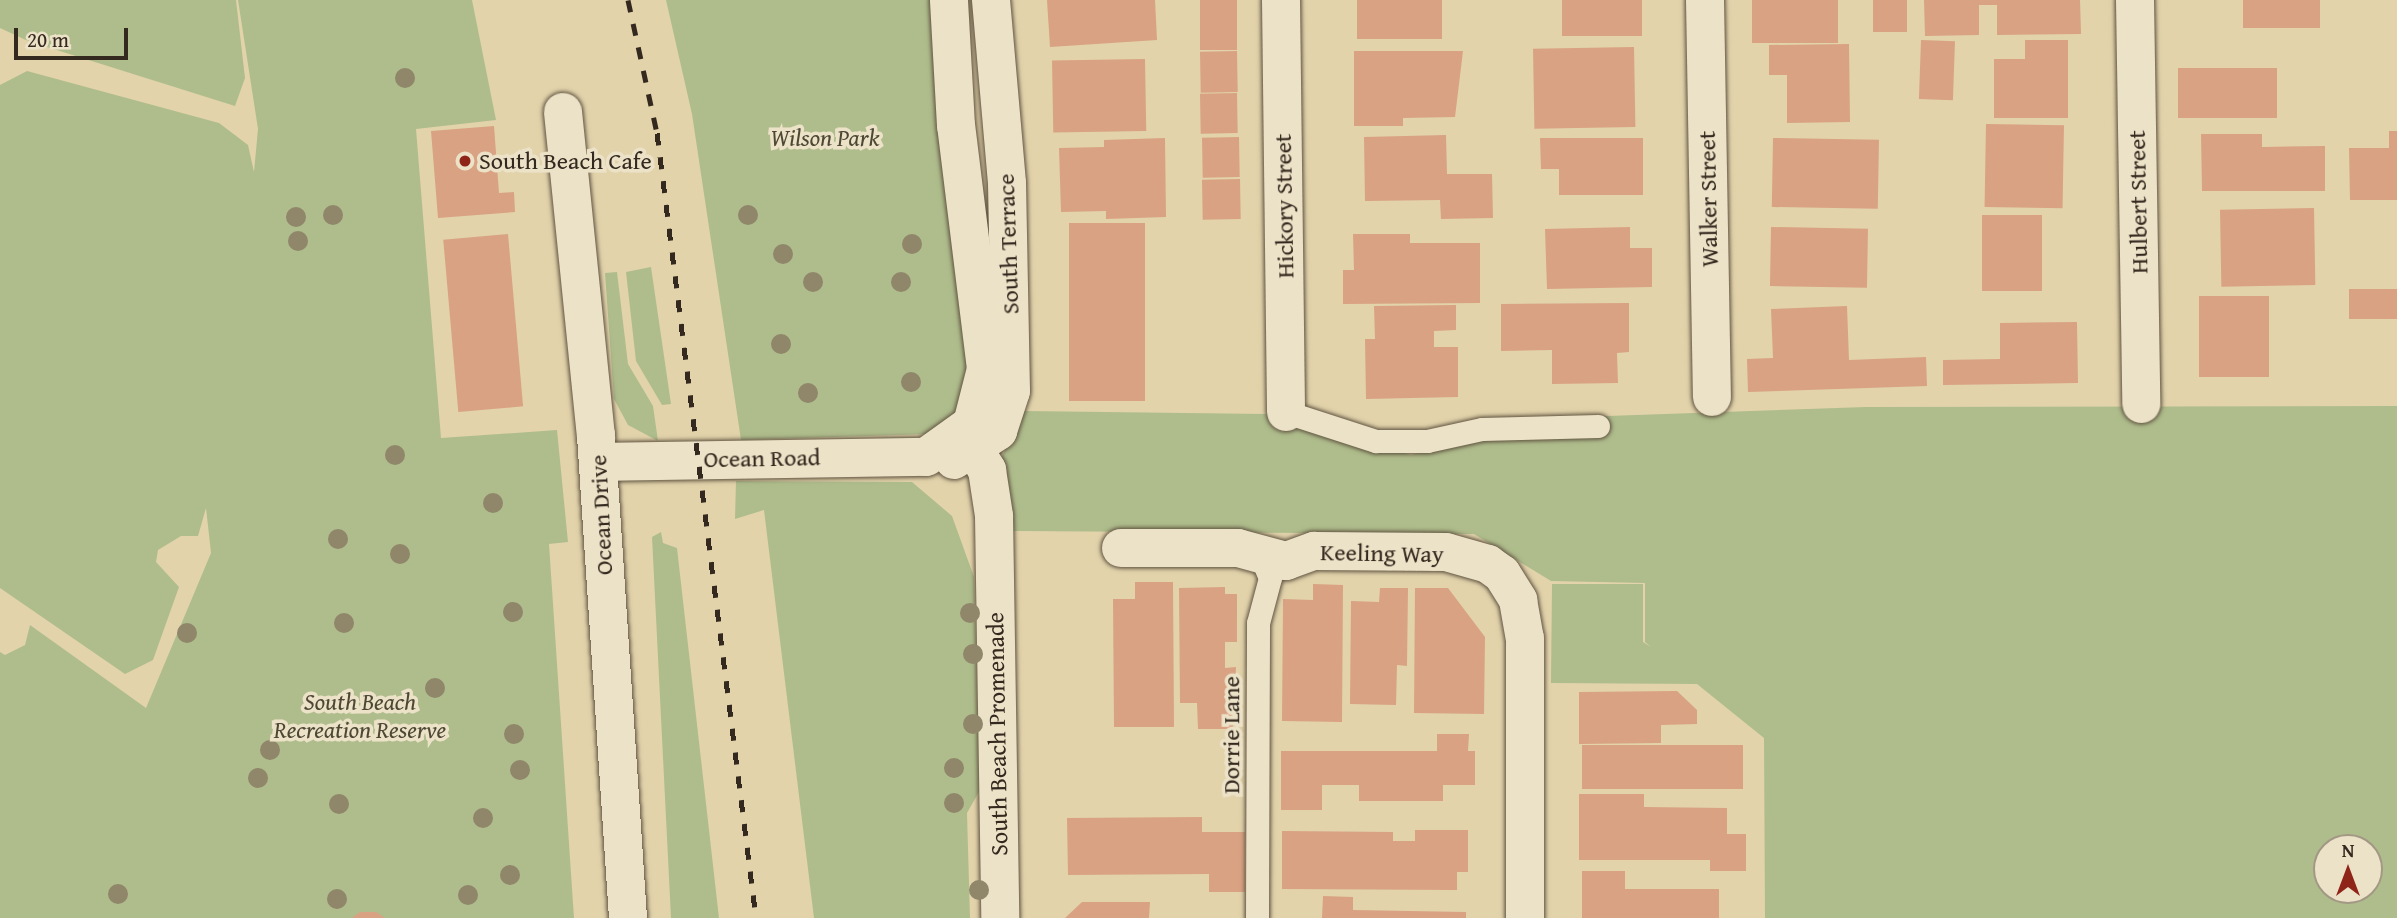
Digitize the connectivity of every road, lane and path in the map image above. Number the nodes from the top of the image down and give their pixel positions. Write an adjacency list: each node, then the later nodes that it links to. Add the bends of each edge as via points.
1 (949, 0): 11 (street, South Terrace, via 956,126 985,343 976,410)
2 (991, 0): 11 (street, South Terrace, via 1007,183 1011,391 998,431)
3 (1281, 0): 9 (street, Hickory Street)
4 (1705, 0): 7 (street, Walker Street)
5 (2135, 0): 8 (street, Hulbert Street)
6 (563, 113): 12 (street, Ocean Drive)
7 (1712, 397)
8 (2141, 404)
9 (1286, 412): 10 (lane, via 1376,442 1427,441 1482,429)
10 (1598, 426)
11 (952, 449): 12 (street, Ocean Road); 16 (street, South Beach Promenade, via 987,471 994,516 991,550)
12 (598, 462): 15 (street, Ocean Drive)
13 (1121, 548): 14 (street, Keeling Way, via 1238,548)
14 (1261, 557): 17 (lane, Dorrie Lane, via 1270,578 1258,623); 18 (street, Keeling Way, via 1286,561 1329,550 1446,552 1489,564 1512,586 1525,638)
15 (628, 918)
16 (1000, 918)
17 (1257, 918)
18 (1525, 918)

